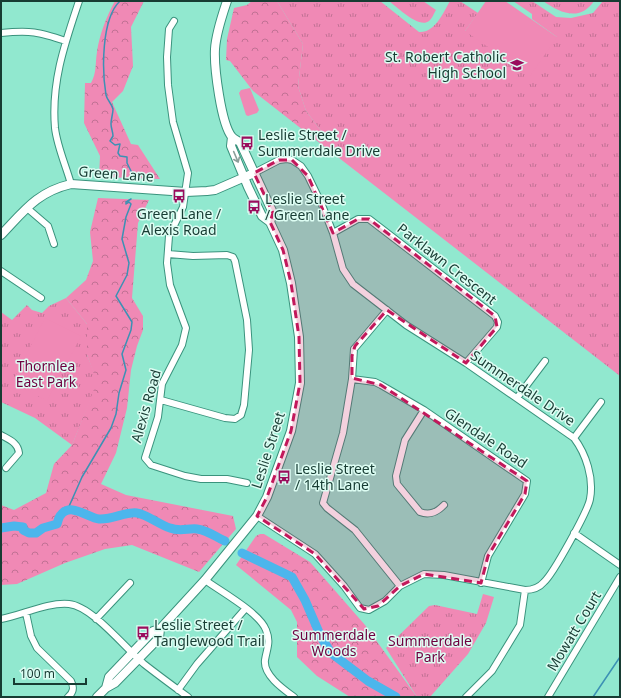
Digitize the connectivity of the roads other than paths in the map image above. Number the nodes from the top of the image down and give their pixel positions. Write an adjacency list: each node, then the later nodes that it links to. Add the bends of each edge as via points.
1 (79, 1): 5 (street)
2 (227, 1): 6 (main road, Leslie Street, via 215,48 216,76 225,122)
3 (174, 21): 10 (street, Alexis Road, via 169,29 168,85 173,122 188,173)
4 (1, 33): 5 (street, via 26,30)
5 (66, 41): 9 (street, via 57,70 55,128)
6 (232, 137): 7 (main road, Leslie Street, via 240,142); 8 (main road, Leslie Street, one-way to 8, via 231,146)
7 (254, 172): 8 (main road, Green Lane); 12 (main road, Leslie Street, via 273,213); 13 (street, Summerdale Drive, via 279,160 292,160 300,166 308,176)
8 (244, 177): 10 (main road, Green Lane, via 215,190); 12 (main road, Leslie Street, via 262,216)
9 (71, 184): 10 (main road, Green Lane); 11 (main road, Green Lane, via 39,196)
10 (186, 192): 16 (street, Alexis Road, via 181,213 169,236)
11 (27, 208): 14 (main road, Green Lane); 15 (street, via 48,226)
12 (270, 222): 32 (main road, Leslie Street, via 283,250 291,284 299,337 300,383 291,431 267,497)
13 (333, 233): 19 (street, Summerdale Drive, via 348,278); 21 (street, Parklawn Crescent, via 358,219 369,219 495,316 498,322 496,327)
14 (1, 235)
15 (54, 244)
16 (168, 254): 24 (street, Alexis Road, via 170,285 186,328 182,344 162,384); 24 (street, via 233,257 247,320 248,368 243,412 235,419 202,413)
17 (1, 271): 18 (street)
18 (41, 298)
19 (387, 310): 21 (street, Summerdale Drive); 22 (street, via 355,346 352,356)
20 (544, 361): 23 (street)
21 (466, 363): 23 (street, Summerdale Drive)
22 (352, 378): 26 (street, Glendale Road, via 375,382); 39 (street, via 344,433 323,502 360,535)
23 (517, 398): 28 (street, Summerdale Drive)
24 (161, 400): 30 (street, Alexis Road, via 156,427 145,453 145,458 151,465 201,480 227,479)
25 (601, 402): 28 (street)
26 (424, 410): 31 (street, via 405,440 397,484 420,512 436,512); 38 (street, Glendale Road, via 527,481 525,494 488,556)
27 (1, 435): 29 (street, via 15,444 19,454)
28 (574, 438): 33 (street, Summerdale Drive, via 586,459 591,490 586,512)
29 (6, 468)
30 (247, 483)
31 (444, 505)
32 (257, 516): 36 (main road, Leslie Street); 39 (street, via 315,554 360,608 373,609)
33 (574, 533): 34 (street); 40 (street, Summerdale Drive, via 544,582 531,590)
34 (620, 565)
35 (620, 577): 55 (street, Mowatt Court)
36 (205, 580): 41 (street); 45 (main road, Leslie Street)
37 (130, 583): 44 (street)
38 (481, 583): 39 (street, via 444,575 424,574); 40 (street)
39 (400, 586)
40 (525, 590): 54 (street, via 520,625 492,671)
41 (246, 608): 49 (street); 53 (street, via 266,629 270,643 265,661 268,672 279,686)
42 (26, 613): 43 (street); 44 (street, via 67,604 80,607); 50 (street, via 31,636 37,648 71,681 72,692)
43 (1, 619)
44 (96, 619): 46 (street)
45 (160, 629): 46 (main road, Leslie Street, via 153,631); 47 (main road, Leslie Street, via 159,638)
46 (132, 652): 47 (street); 48 (main road, Leslie Street, via 109,677)
47 (138, 659): 48 (main road, Leslie Street, via 115,683); 49 (street)
48 (106, 688): 51 (main road, Leslie Street)
49 (178, 690): 52 (street)
50 (68, 697)
51 (97, 697)
52 (188, 697)
53 (294, 697)
54 (466, 697)
55 (548, 697)

